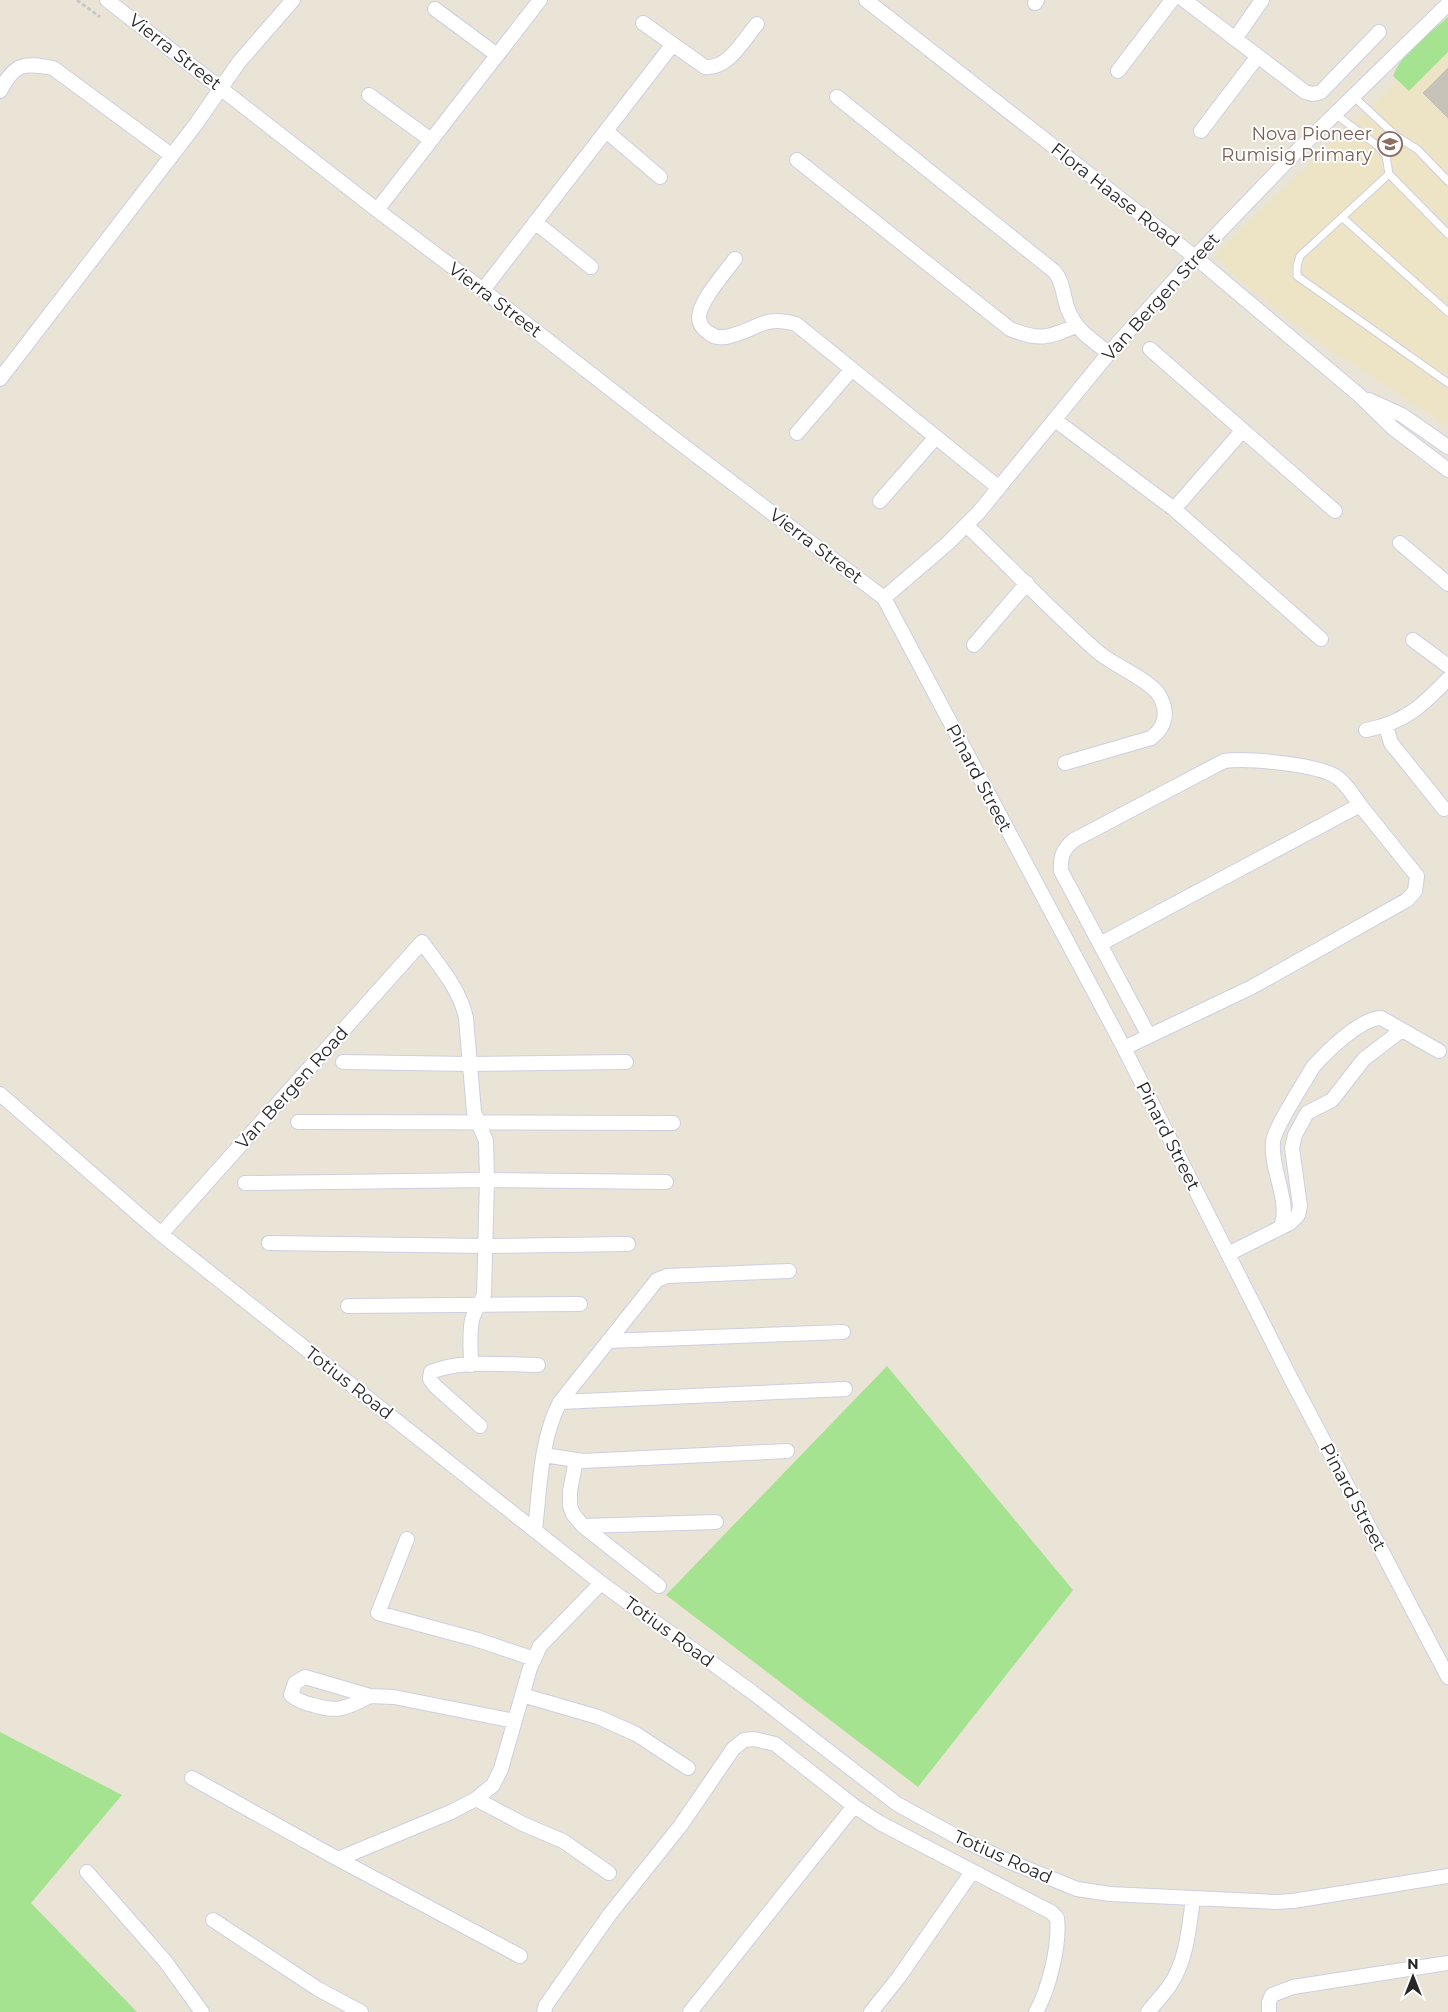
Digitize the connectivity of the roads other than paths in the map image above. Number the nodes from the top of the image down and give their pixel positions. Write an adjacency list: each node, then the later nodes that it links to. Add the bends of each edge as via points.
1 (107, 0): 18 (street, Vierra Street)
2 (293, 0): 18 (street, via 239,62)
3 (540, 0): 15 (street)
4 (866, 0): 36 (street, Flora Haase Road)
5 (1172, 0): 17 (street)
6 (1184, 0): 13 (street)
7 (1262, 0): 13 (street)
8 (1448, 4): 21 (street, Van Bergen Street)
9 (435, 9): 15 (street)
10 (644, 23): 14 (street)
11 (757, 24): 14 (street, via 727,60 712,68 705,67)
12 (1380, 32): 16 (street, via 1321,92 1313,94 1305,92)
13 (1235, 39): 16 (street)
14 (672, 44): 24 (street)
15 (497, 55): 26 (street)
16 (1258, 56): 25 (street)
17 (1118, 71)
18 (222, 88): 27 (street); 32 (street, Vierra Street)
19 (0, 90): 27 (street, via 9,74 17,68 39,65 53,68)
20 (369, 94): 26 (street)
21 (1353, 96): 23 (street, Van Bergen Street); 31 (lane, via 1396,136 1418,149)
22 (837, 97): 41 (street, via 1055,272)
23 (1335, 114): 29 (lane, via 1378,146 1386,156); 36 (street, Van Bergen Street)
24 (606, 131): 30 (street); 34 (street)
25 (1201, 131)
26 (431, 140): 32 (street)
27 (171, 155): 45 (street)
28 (797, 160): 41 (street, via 1010,329 1031,338 1054,335)
29 (1389, 174): 33 (lane); 35 (lane)
30 (660, 177)
31 (1448, 181)
32 (377, 210): 39 (street, Vierra Street)
33 (1343, 218): 40 (lane); 46 (lane, via 1300,256 1297,276)
34 (535, 222): 38 (street); 39 (street)
35 (1448, 234)
36 (1195, 257): 43 (street, Van Bergen Street); 47 (street, Flora Haase Road)
37 (735, 259): 44 (street, via 702,309 701,327 712,336 722,338 769,321 796,324)
38 (591, 267)
39 (483, 290): 62 (street, Vierra Street)
40 (1448, 312)
41 (1076, 326): 43 (street)
42 (1150, 349): 49 (street)
43 (1109, 353): 48 (street, Van Bergen Street)
44 (852, 369): 50 (street); 51 (street)
45 (0, 379)
46 (1448, 383)
47 (1359, 395): 52 (street, Flora Haase Road, via 1402,416); 53 (street, Flora Haase Road, via 1394,430)
48 (1055, 420): 54 (street, Van Bergen Street); 56 (street)
49 (1243, 430): 56 (street); 57 (street)
50 (797, 433)
51 (936, 437): 54 (street); 55 (street)
52 (1448, 447)
53 (1448, 470)
54 (999, 488): 58 (street, Van Bergen Street)
55 (880, 501)
56 (1174, 509): 63 (street)
57 (1335, 511)
58 (966, 525): 60 (street); 62 (street, Van Bergen Street)
59 (1400, 543): 61 (street)
60 (1027, 583): 65 (street); 70 (street, via 1098,652 1148,685 1164,703 1164,724 1160,732 1151,738)
61 (1448, 584)
62 (884, 598): 76 (street, Pinard Street)
63 (1321, 639)
64 (1413, 640): 66 (street)
65 (974, 645)
66 (1448, 666)
67 (1448, 679): 68 (street, via 1419,708)
68 (1386, 726): 69 (street); 72 (street, via 1390,743)
69 (1366, 730)
70 (1065, 763)
71 (1360, 805): 73 (street); 73 (street, via 1330,773 1239,759 1224,761 1074,840 1062,854 1061,871); 75 (street, via 1417,876 1412,896 1252,987)
72 (1444, 810)
73 (1100, 944): 75 (street)
74 (1402, 1030): 77 (street); 82 (street, via 1381,1018 1364,1023 1321,1058); 83 (street, via 1364,1059 1332,1100)
75 (1149, 1036): 76 (street)
76 (1124, 1048): 95 (street, Pinard Street)
77 (1439, 1051)
78 (343, 1062): 80 (street)
79 (626, 1062): 80 (street)
80 (470, 1064): 85 (street); 91 (street, Van Bergen Road, via 463,1004 422,942)
81 (0, 1094): 91 (street, Totius Road)
82 (1295, 1098): 83 (street); 90 (street, via 1273,1142 1284,1212)
83 (1311, 1110): 90 (street, via 1295,1135 1292,1148 1300,1211 1290,1223)
84 (298, 1122): 85 (street)
85 (477, 1122): 86 (street); 87 (street, via 486,1141)
86 (673, 1123)
87 (487, 1180): 88 (street); 89 (street); 94 (street)
88 (666, 1182)
89 (245, 1183)
90 (1281, 1227): 95 (street)
91 (161, 1234): 112 (street, Totius Road)
92 (269, 1244): 94 (street)
93 (628, 1244): 94 (street)
94 (486, 1246): 98 (street)
95 (1228, 1254): 117 (street, Pinard Street)
96 (789, 1271): 101 (street, via 667,1276 657,1280)
97 (580, 1304): 98 (street)
98 (481, 1305): 99 (street); 102 (street, via 472,1320)
99 (348, 1306)
100 (843, 1332): 101 (street)
101 (608, 1341): 105 (street)
102 (471, 1365): 103 (street); 106 (street, via 431,1372 430,1380)
103 (538, 1365)
104 (845, 1389): 105 (street)
105 (560, 1402): 108 (street, via 552,1416)
106 (480, 1426)
107 (787, 1451): 109 (street)
108 (544, 1455): 109 (street); 112 (street)
109 (576, 1460): 111 (street, via 570,1506)
110 (716, 1522): 111 (street)
111 (583, 1526): 115 (street)
112 (535, 1530): 114 (street, Totius Road)
113 (407, 1539): 116 (street, via 378,1613)
114 (602, 1584): 116 (street, via 540,1646); 130 (street, Totius Road, via 752,1692 877,1790 920,1818 1008,1862 1077,1889)
115 (659, 1586)
116 (534, 1659): 118 (street)
117 (1448, 1677)
118 (522, 1695): 120 (street); 121 (street, via 598,1717 636,1734)
119 (370, 1696): 119 (street, via 305,1677 295,1683 292,1695 299,1701 329,1710 349,1707); 120 (street, via 394,1696)
120 (514, 1721): 123 (street, via 494,1785)
121 (688, 1768)
122 (192, 1778): 125 (street)
123 (476, 1799): 125 (street); 128 (street, via 564,1842)
124 (854, 1806): 127 (street); 138 (street, via 775,1744 744,1740 733,1749 681,1825 610,1914); 139 (street)
125 (338, 1859): 132 (street)
126 (87, 1872): 135 (street, via 166,1961)
127 (972, 1872): 140 (street, via 899,1978); 141 (street, via 1057,1918 1051,1969)
128 (609, 1873)
129 (1448, 1876): 130 (street, Totius Road, via 1293,1901)
130 (1193, 1898): 142 (street, via 1180,1966 1170,1985)
131 (213, 1920): 134 (street)
132 (520, 1956)
133 (1448, 1963): 143 (street, via 1292,1987 1272,1995)
134 (318, 1989): 136 (street); 137 (street)
135 (202, 2012)
136 (345, 2012)
137 (362, 2012)
138 (544, 2012)
139 (690, 2012)
140 (871, 2012)
141 (1036, 2012)
142 (1148, 2012)
143 (1269, 2012)

